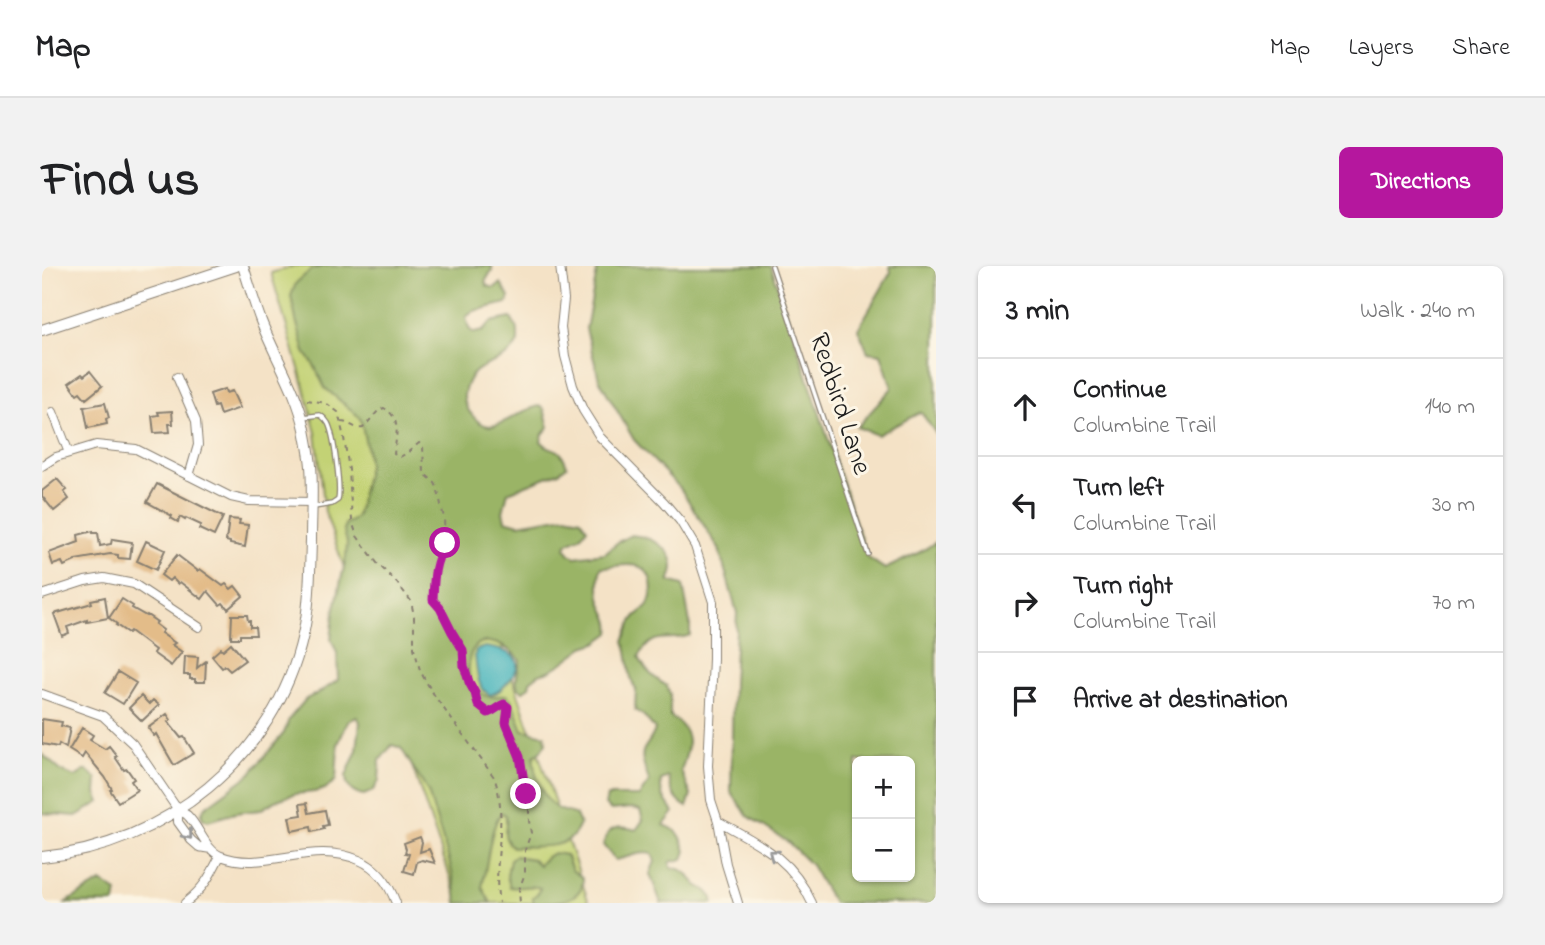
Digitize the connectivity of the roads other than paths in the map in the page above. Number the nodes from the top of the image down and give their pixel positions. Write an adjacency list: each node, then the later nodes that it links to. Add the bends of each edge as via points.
1 (236, 266): 5 (street)
2 (243, 266): 8 (street)
3 (560, 266): 18 (street, via 565,356 583,410 600,437 680,521 695,546 713,602 708,766)
4 (772, 266): 13 (lane, Redbird Lane)
5 (42, 330)
6 (177, 377): 11 (street, via 196,421 198,445)
7 (53, 412): 9 (street)
8 (301, 418): 12 (street, via 311,465); 12 (lane, via 320,415 328,424 339,487 338,500 332,504)
9 (69, 453): 10 (street); 11 (street, via 96,445 136,449)
10 (42, 466)
11 (189, 476): 12 (street, via 249,501)
12 (312, 505): 17 (street, via 309,602 288,682 274,712 236,760)
13 (868, 554)
14 (42, 595): 15 (street, via 104,578 134,584)
15 (199, 627)
16 (42, 694): 17 (street, via 103,716 133,744)
17 (178, 810): 19 (street); 20 (street, via 121,840)
18 (718, 821): 23 (street); 24 (street, one-way to 18, via 774,852)
19 (220, 856): 21 (street, via 200,892); 22 (street, via 256,860 317,852 344,854 377,872)
20 (42, 857)
21 (185, 903)
22 (396, 903)
23 (738, 903)
24 (812, 903)

